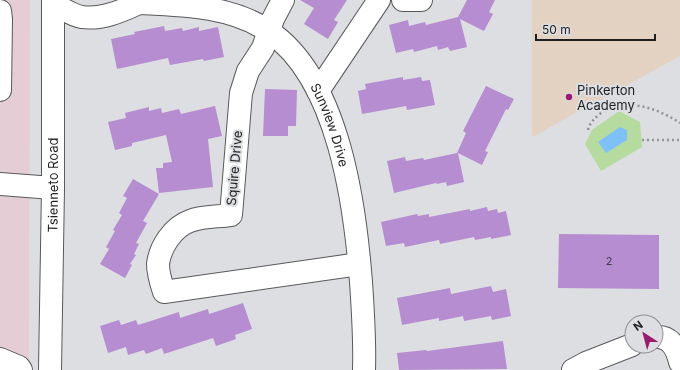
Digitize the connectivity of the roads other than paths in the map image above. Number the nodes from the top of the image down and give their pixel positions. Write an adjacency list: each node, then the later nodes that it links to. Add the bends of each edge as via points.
1 (283, 0): 8 (street, Squire Drive)
2 (379, 0): 10 (street)
3 (403, 0): 4 (street)
4 (421, 0)
5 (56, 1): 6 (street, Sunview Drive, via 80,18 100,17 125,10); 12 (street, Tsienneto Road)
6 (138, 1): 8 (street, Sunview Drive, via 212,9 234,15)
7 (0, 11): 9 (street)
8 (269, 31): 10 (street, Sunview Drive, via 298,60); 13 (street, Squire Drive, via 263,48 248,71 241,93 231,215 189,221 170,236 164,245 158,265 164,292)
9 (0, 90)
10 (318, 91): 13 (street, Sunview Drive, via 345,170)
11 (0, 184): 12 (street)
12 (52, 188): 19 (street, Tsienneto Road)
13 (359, 264): 20 (street, Sunview Drive)
14 (664, 338): 17 (street, via 672,343)
15 (624, 348): 21 (street)
16 (0, 359): 18 (street)
17 (680, 362)
18 (21, 370)
19 (50, 370)
20 (364, 370)
21 (573, 370)

